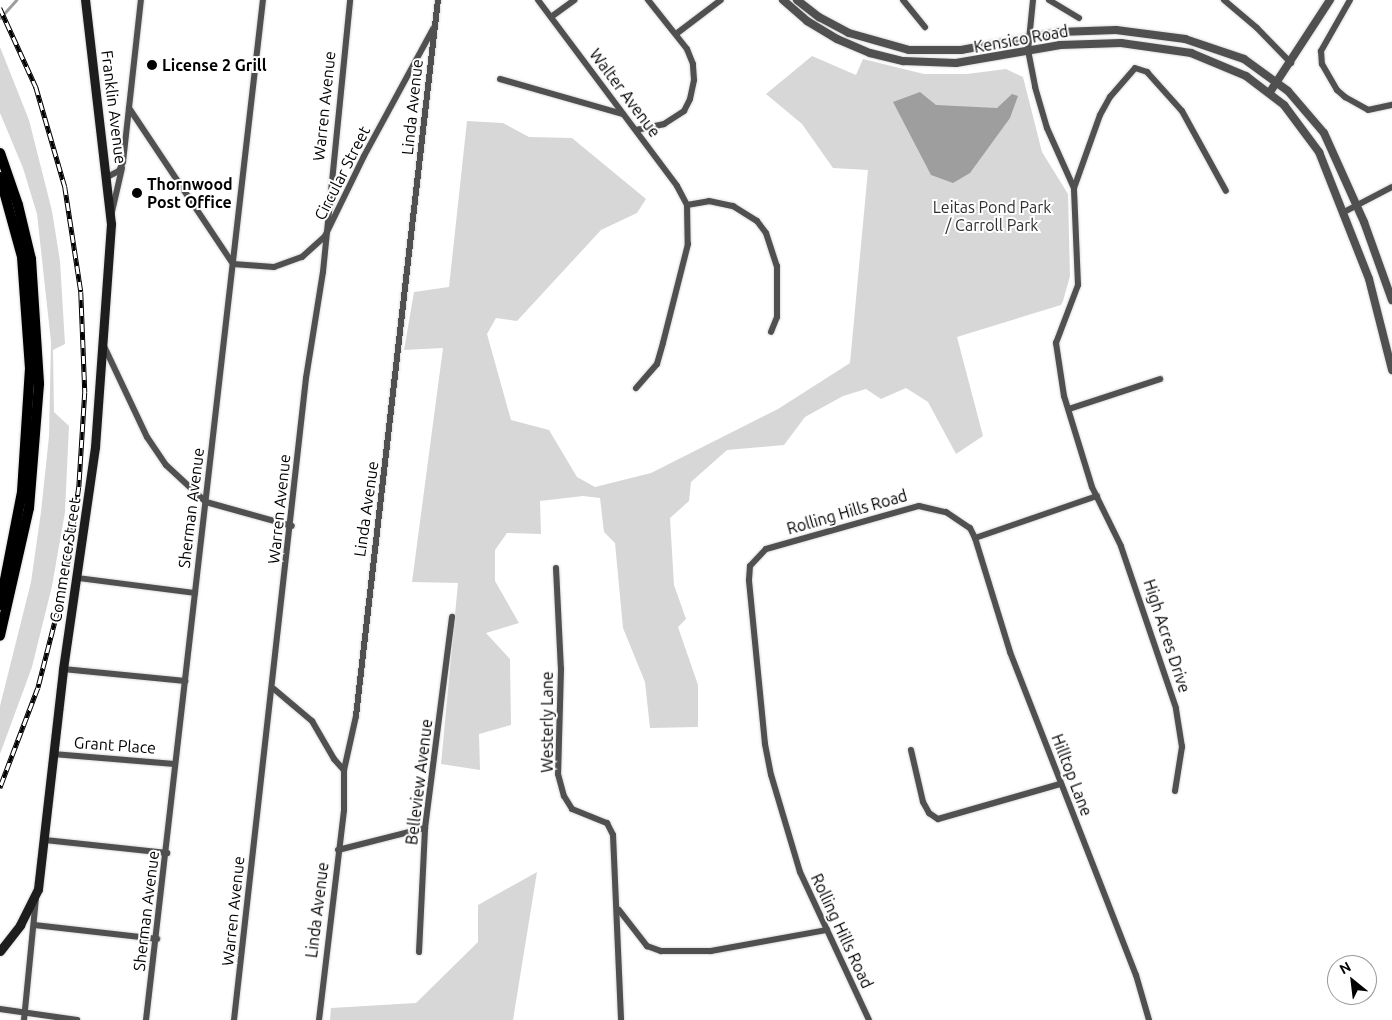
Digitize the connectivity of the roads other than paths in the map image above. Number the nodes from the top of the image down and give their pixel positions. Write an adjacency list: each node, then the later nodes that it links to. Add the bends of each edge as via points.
1 (86, 0): 34 (main road, Franklin Avenue)
2 (141, 0): 29 (street, Commerce Street)
3 (263, 0): 44 (street, Sherman Avenue)
4 (350, 0): 43 (street, Warren Avenue)
5 (438, 0): 20 (street, Linda Avenue)
6 (538, 0): 18 (street, Walter Avenue)
7 (574, 0): 18 (street)
8 (648, 0): 22 (street)
9 (721, 0): 22 (street)
10 (782, 0): 23 (street, Kensico Road, via 837,40 895,60 956,63)
11 (797, 0): 23 (street, Kensico Road, via 819,17 849,33 908,50 961,50)
12 (903, 0): 21 (street)
13 (1033, 0): 23 (street)
14 (1049, 0): 19 (street)
15 (1224, 0): 24 (street)
16 (1330, 0): 24 (street)
17 (1350, 0): 28 (street, via 1321,51 1322,64 1337,90 1345,97 1368,110)
18 (551, 17): 30 (street, Walter Avenue)
19 (1079, 18)
20 (435, 25): 43 (street, Circular Street); 68 (street, Linda Avenue, via 356,716)
21 (925, 27)
22 (676, 34): 31 (street, via 693,64 690,100 674,119 647,130)
23 (1028, 44): 26 (street, Kensico Road, via 1091,30 1169,36 1228,52); 27 (street, Kensico Road, via 1096,42 1166,48 1225,65); 37 (street, via 1044,119)
24 (1291, 63): 26 (street)
25 (500, 79): 30 (street)
26 (1278, 82): 27 (street); 40 (street, Kensico Road, via 1324,133)
27 (1270, 92): 41 (street, Kensico Road, via 1312,140)
28 (1392, 105)
29 (128, 108): 33 (street, Commerce Street); 44 (street)
30 (623, 114): 31 (street, Walter Avenue)
31 (636, 130): 39 (street, Walter Avenue, via 677,186)
32 (0, 153): 61 (highway, via 18,205 31,259 38,328 39,384 29,508)
33 (122, 162): 34 (street, via 119,171); 42 (street, Commerce Street, via 119,191)
34 (107, 176): 42 (main road, Franklin Avenue)
35 (0, 177): 59 (highway, via 22,257 30,368 23,485)
36 (1392, 187): 40 (street)
37 (1074, 188): 38 (street, via 1110,97 1135,68 1141,68 1182,111); 51 (street, via 1078,285 1056,343 1059,376)
38 (1226, 192)
39 (686, 205): 46 (street, via 709,201 733,206 757,221 766,233 777,266 777,317); 50 (street, via 688,244 663,343 657,364)
40 (1357, 206): 41 (street); 45 (street, Kensico Road)
41 (1344, 212): 48 (street, Kensico Road, via 1369,279)
42 (110, 217): 47 (main road, Commerce Street)
43 (325, 236): 44 (street, Circular Street, via 292,262 274,267); 54 (street, Warren Avenue)
44 (233, 264): 53 (street, Sherman Avenue)
45 (1392, 300)
46 (771, 332)
47 (103, 344): 53 (street, via 147,437 166,465); 57 (main road, Commerce Street, via 95,447)
48 (1392, 370)
49 (1160, 378): 51 (street)
50 (636, 388)
51 (1069, 408): 52 (street)
52 (1097, 496): 55 (street); 70 (street, High Acres Drive, via 1122,548 1176,708 1182,747)
53 (206, 502): 54 (street); 58 (street, Sherman Avenue)
54 (292, 526): 64 (street, Warren Avenue)
55 (975, 538): 69 (street, Hilltop Lane, via 999,619); 78 (street, Rolling Hills Road, via 970,528 946,512 918,506 766,549 750,566 756,660 771,775 793,854)
56 (556, 568): 76 (street, Westerly Lane, via 561,669 558,774 564,796 572,809 607,823 612,830)
57 (78, 578): 58 (street); 62 (main road, Commerce Street)
58 (195, 593): 63 (street, Sherman Avenue)
59 (0, 604)
60 (452, 617): 71 (street, Belleview Avenue)
61 (0, 636)
62 (63, 669): 63 (street); 66 (main road, Commerce Street)
63 (185, 681): 67 (street, Sherman Avenue)
64 (274, 689): 68 (street, via 312,721); 87 (street, Warren Avenue, via 256,810)
65 (911, 750): 69 (street, via 923,802 929,813 938,819)
66 (53, 754): 67 (street, Grant Place); 72 (main road, Commerce Street)
67 (175, 764): 74 (street, Sherman Avenue)
68 (344, 770): 73 (street, Linda Avenue)
69 (1060, 784): 91 (street, Hilltop Lane, via 1136,975)
70 (1175, 791)
71 (425, 828): 73 (street); 81 (street, Belleview Avenue)
72 (45, 840): 74 (street); 75 (main road, Commerce Street)
73 (338, 850): 88 (street, Linda Avenue)
74 (167, 853): 79 (street, Sherman Avenue)
75 (36, 897): 77 (street); 80 (main road, Commerce Street)
76 (618, 909): 78 (street, via 647,946 661,951 711,951); 89 (street, Westerly Lane)
77 (35, 925): 79 (street); 83 (street)
78 (827, 930): 90 (street, Rolling Hills Road)
79 (157, 939): 86 (street, Sherman Avenue)
80 (0, 951)
81 (419, 952)
82 (0, 1009): 83 (street)
83 (25, 1012): 84 (street); 85 (street)
84 (24, 1020)
85 (77, 1020)
86 (146, 1020)
87 (234, 1020)
88 (319, 1020)
89 (621, 1020)
90 (869, 1020)
91 (1149, 1020)

